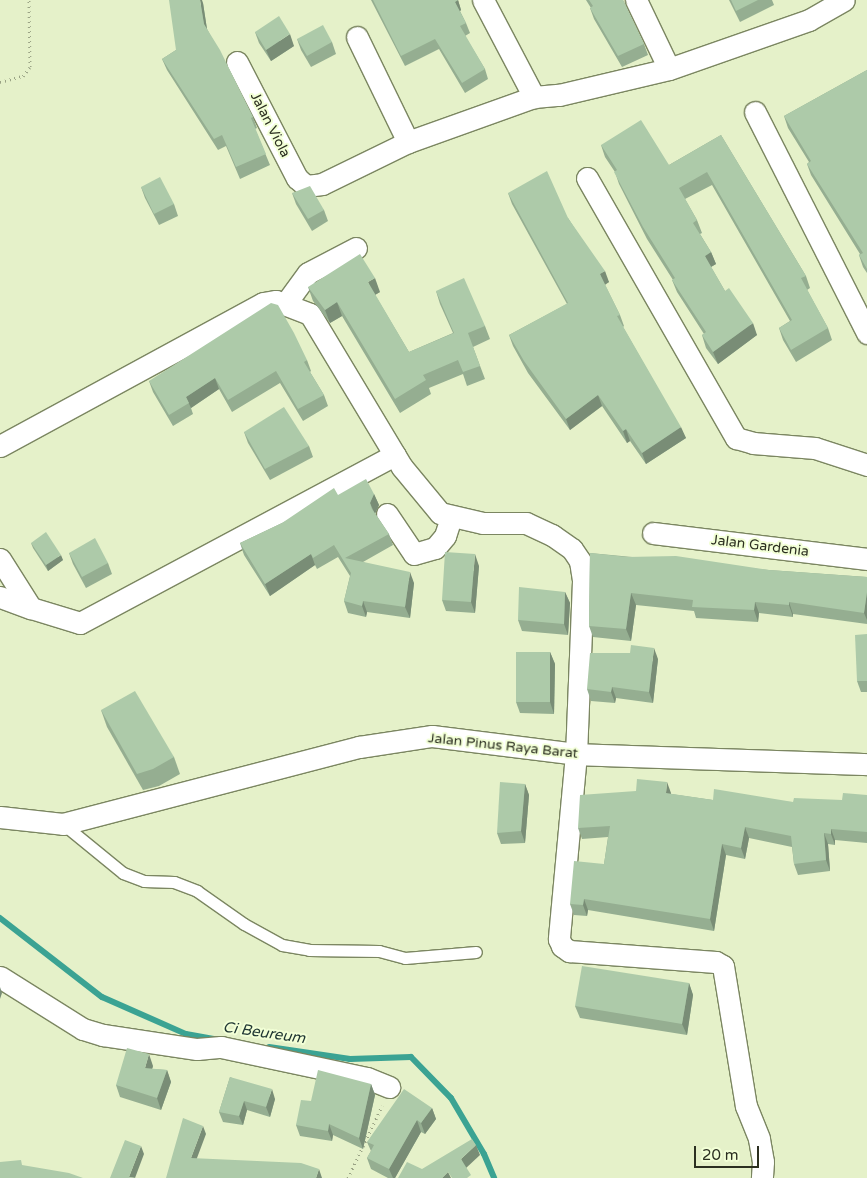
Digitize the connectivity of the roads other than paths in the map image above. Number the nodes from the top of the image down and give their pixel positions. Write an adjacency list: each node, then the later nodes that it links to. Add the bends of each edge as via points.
1 (483, 0): 8 (street)
2 (636, 0): 7 (street)
3 (844, 0): 4 (street)
4 (821, 6): 7 (street)
5 (357, 37): 10 (street)
6 (238, 62): 10 (street, Jalan Viola, via 297,178 306,186 322,184)
7 (669, 70): 8 (street, via 559,95)
8 (534, 97): 10 (street)
9 (755, 112): 14 (street)
10 (408, 142)
11 (587, 178): 17 (street, via 736,438 815,448)
12 (356, 248): 13 (street, via 308,273)
13 (286, 303): 15 (street, via 276,300 263,303); 16 (street, via 310,314)
14 (867, 333)
15 (0, 446)
16 (395, 455): 19 (street, via 440,512); 24 (street, via 80,623)
17 (867, 465)
18 (387, 514): 19 (street, via 414,554 435,548 445,536)
19 (451, 517): 25 (street, via 483,523 526,524 552,535 572,550 580,561 583,582)
20 (653, 533): 22 (street, Jalan Gardenia)
21 (0, 559): 24 (street)
22 (867, 559)
23 (0, 597): 24 (street)
24 (31, 608)
25 (576, 754): 26 (street, Jalan Pinus Raya Barat); 28 (street, Jalan Pinus Raya Barat, via 432,736 359,747); 32 (street, via 559,939 562,946 569,951 716,962 723,966 746,1106 759,1139)
26 (867, 764)
27 (0, 817): 28 (street, Jalan Pinus Raya Barat)
28 (64, 824): 29 (lane, via 123,873 144,881 174,882 198,891 244,924 282,945 309,950 379,951 405,958)
29 (476, 952)
30 (0, 977): 31 (street, via 83,1029 103,1035 197,1049 221,1047 367,1078)
31 (389, 1087)
32 (762, 1178)

